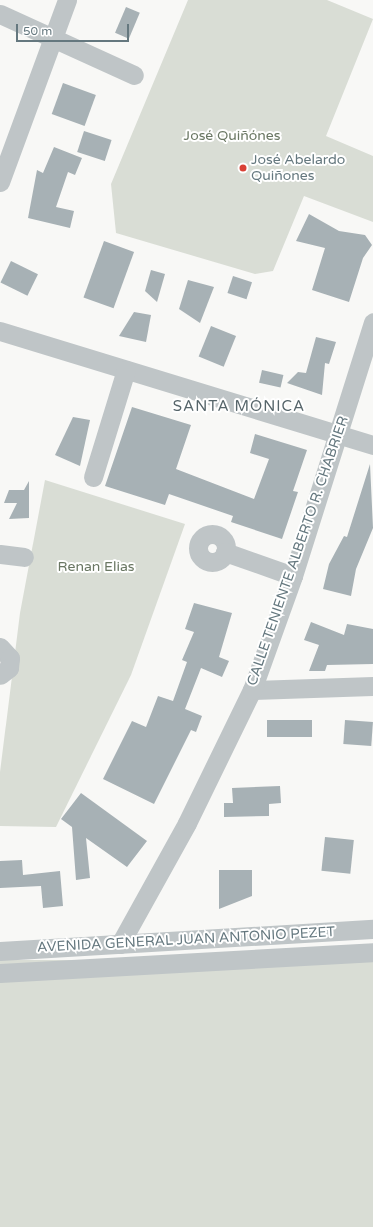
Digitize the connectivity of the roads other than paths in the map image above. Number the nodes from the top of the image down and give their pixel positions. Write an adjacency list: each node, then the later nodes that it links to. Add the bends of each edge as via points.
1 (67, 0): 3 (street)
2 (0, 14): 3 (street)
3 (52, 38): 4 (street); 5 (street)
4 (134, 75)
5 (0, 182)
6 (373, 322): 9 (street, CALLE TENIENTE ALBERTO R. CHABRIER)
7 (0, 331): 8 (street)
8 (126, 370): 9 (street); 11 (street)
9 (338, 434): 10 (street); 15 (street, CALLE TENIENTE ALBERTO R. CHABRIER)
10 (373, 445)
11 (93, 477)
12 (225, 552): 15 (street)
13 (0, 554): 14 (street)
14 (24, 557)
15 (293, 576): 19 (street, CALLE TENIENTE ALBERTO R. CHABRIER)
16 (0, 647): 17 (street, via 10,658 9,668)
17 (0, 675)
18 (373, 686): 19 (street)
19 (252, 690): 21 (street, CALLE TENIENTE ALBERTO R. CHABRIER, via 187,823)
20 (373, 929): 21 (street, AVENIDA GENERAL JUAN ANTONIO PEZET)
21 (120, 944): 22 (street, AVENIDA GENERAL JUAN ANTONIO PEZET)
22 (0, 951)
23 (373, 952): 24 (street, AVENIDA GENERAL JUAN ANTONIO PEZET)
24 (0, 973)

